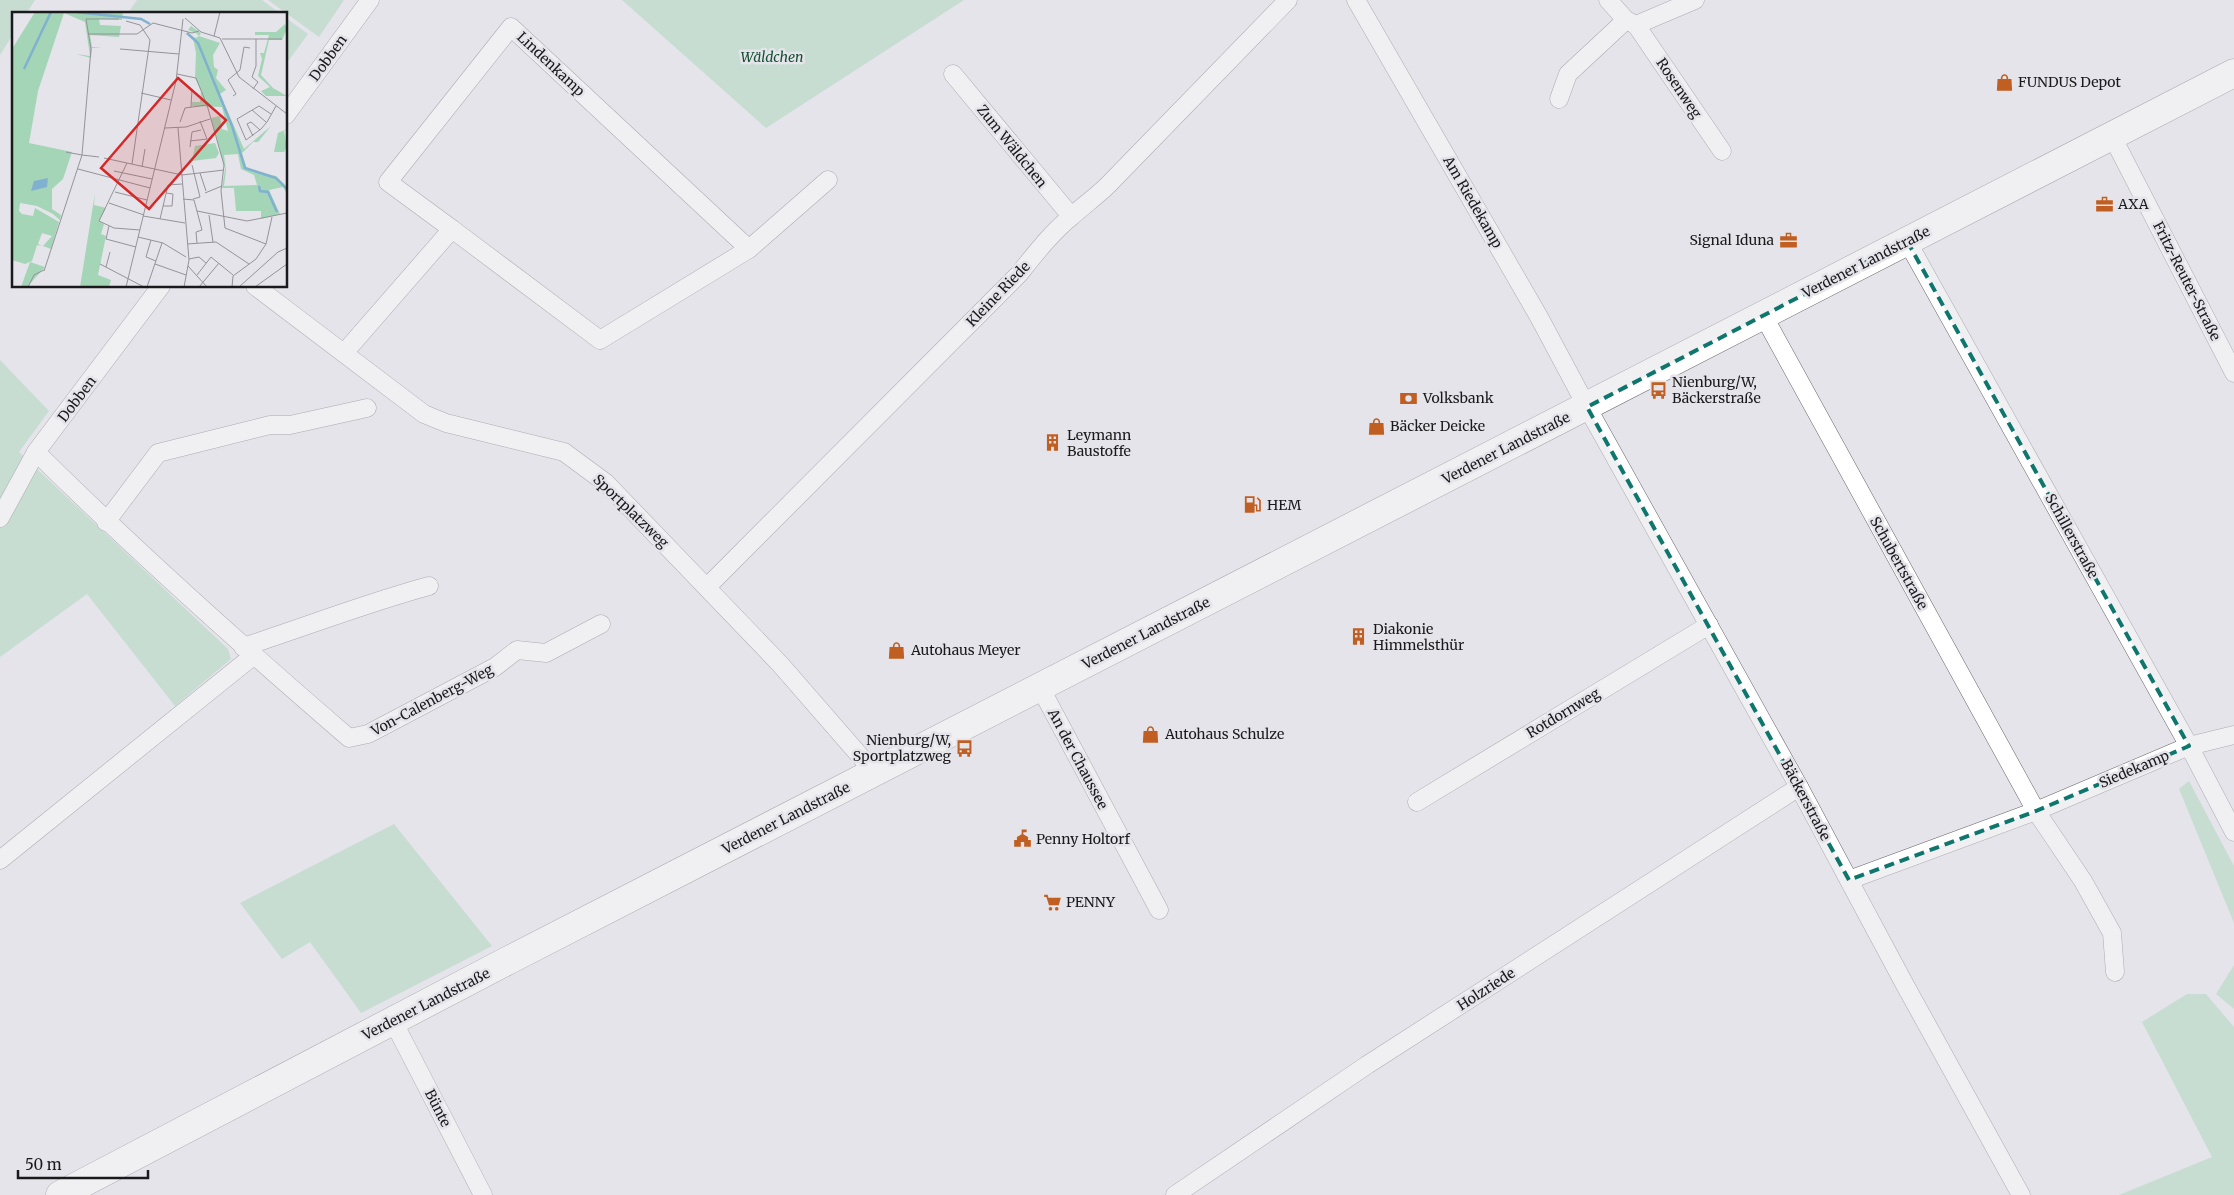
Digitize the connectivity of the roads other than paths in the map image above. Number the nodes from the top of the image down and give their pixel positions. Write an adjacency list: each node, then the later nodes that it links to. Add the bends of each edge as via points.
1 (370, 0): 10 (street, Dobben)
2 (1288, 0): 14 (street, Kleine Riede, via 1102,191)
3 (1356, 0): 23 (street, Am Riedekamp, via 1534,309)
4 (1608, 0): 6 (street, Rosenweg)
5 (1695, 0): 6 (street)
6 (1631, 22): 9 (street, via 1568,74); 12 (street, Rosenweg)
7 (2234, 73): 11 (main road, Verdener Landstraße)
8 (954, 74): 14 (street, Zum Wäldchen)
9 (1559, 99)
10 (288, 112)
11 (2112, 136): 16 (main road, Verdener Landstraße); 22 (street, Fritz-Reuter-Straße)
12 (1722, 151)
13 (828, 180): 17 (street, Lindenkamp)
14 (1071, 216): 29 (street, Kleine Riede, via 1019,274)
15 (452, 229): 17 (street, Lindenkamp, via 600,340); 17 (street, Lindenkamp, via 388,182 511,27); 21 (street)
16 (1907, 241): 20 (main road, Verdener Landstraße); 35 (street, Schillerstraße)
17 (749, 249)
18 (159, 288): 25 (street, Dobben)
19 (258, 288): 21 (street, Sportplatzweg)
20 (1763, 315): 23 (main road, Verdener Landstraße); 39 (street, Schubertstraße)
21 (344, 353): 29 (street, Sportplatzweg, via 424,414 446,423 564,452 606,483)
22 (2234, 373)
23 (1586, 406): 31 (street, Bäckerstraße); 33 (main road, Verdener Landstraße)
24 (367, 408): 27 (street, via 290,425 270,425 158,453)
25 (36, 452): 26 (street, Dobben); 27 (street, Von-Calenberg-Weg)
26 (0, 518)
27 (106, 522): 32 (street, Von-Calenberg-Weg)
28 (428, 586): 32 (street, via 378,600)
29 (707, 587): 36 (street, Sportplatzweg, via 780,664)
30 (600, 624): 32 (street, Von-Calenberg-Weg, via 546,653 516,650 495,667 368,734 349,738)
31 (1709, 625): 37 (street, Bäckerstraße); 38 (street, Rotdornweg)
32 (248, 651): 41 (street)
33 (1040, 687): 36 (main road, Verdener Landstraße); 43 (street, An der Chaussee)
34 (2234, 735): 35 (street, Siedekamp)
35 (2188, 742): 39 (street, Siedekamp); 40 (street, Schillerstraße)
36 (874, 772): 45 (main road, Verdener Landstraße)
37 (1799, 787): 42 (street, Bäckerstraße); 48 (street, Holzriede, via 1367,1065)
38 (1417, 802)
39 (2036, 811): 42 (street, Siedekamp); 44 (street, via 2112,933)
40 (2234, 832)
41 (0, 860)
42 (1849, 880): 49 (street, Bäckerstraße)
43 (1159, 910)
44 (2115, 972)
45 (393, 1021): 46 (main road, Verdener Landstraße); 47 (street, Bünte)
46 (60, 1195)
47 (482, 1195)
48 (1175, 1195)
49 (2021, 1195)

